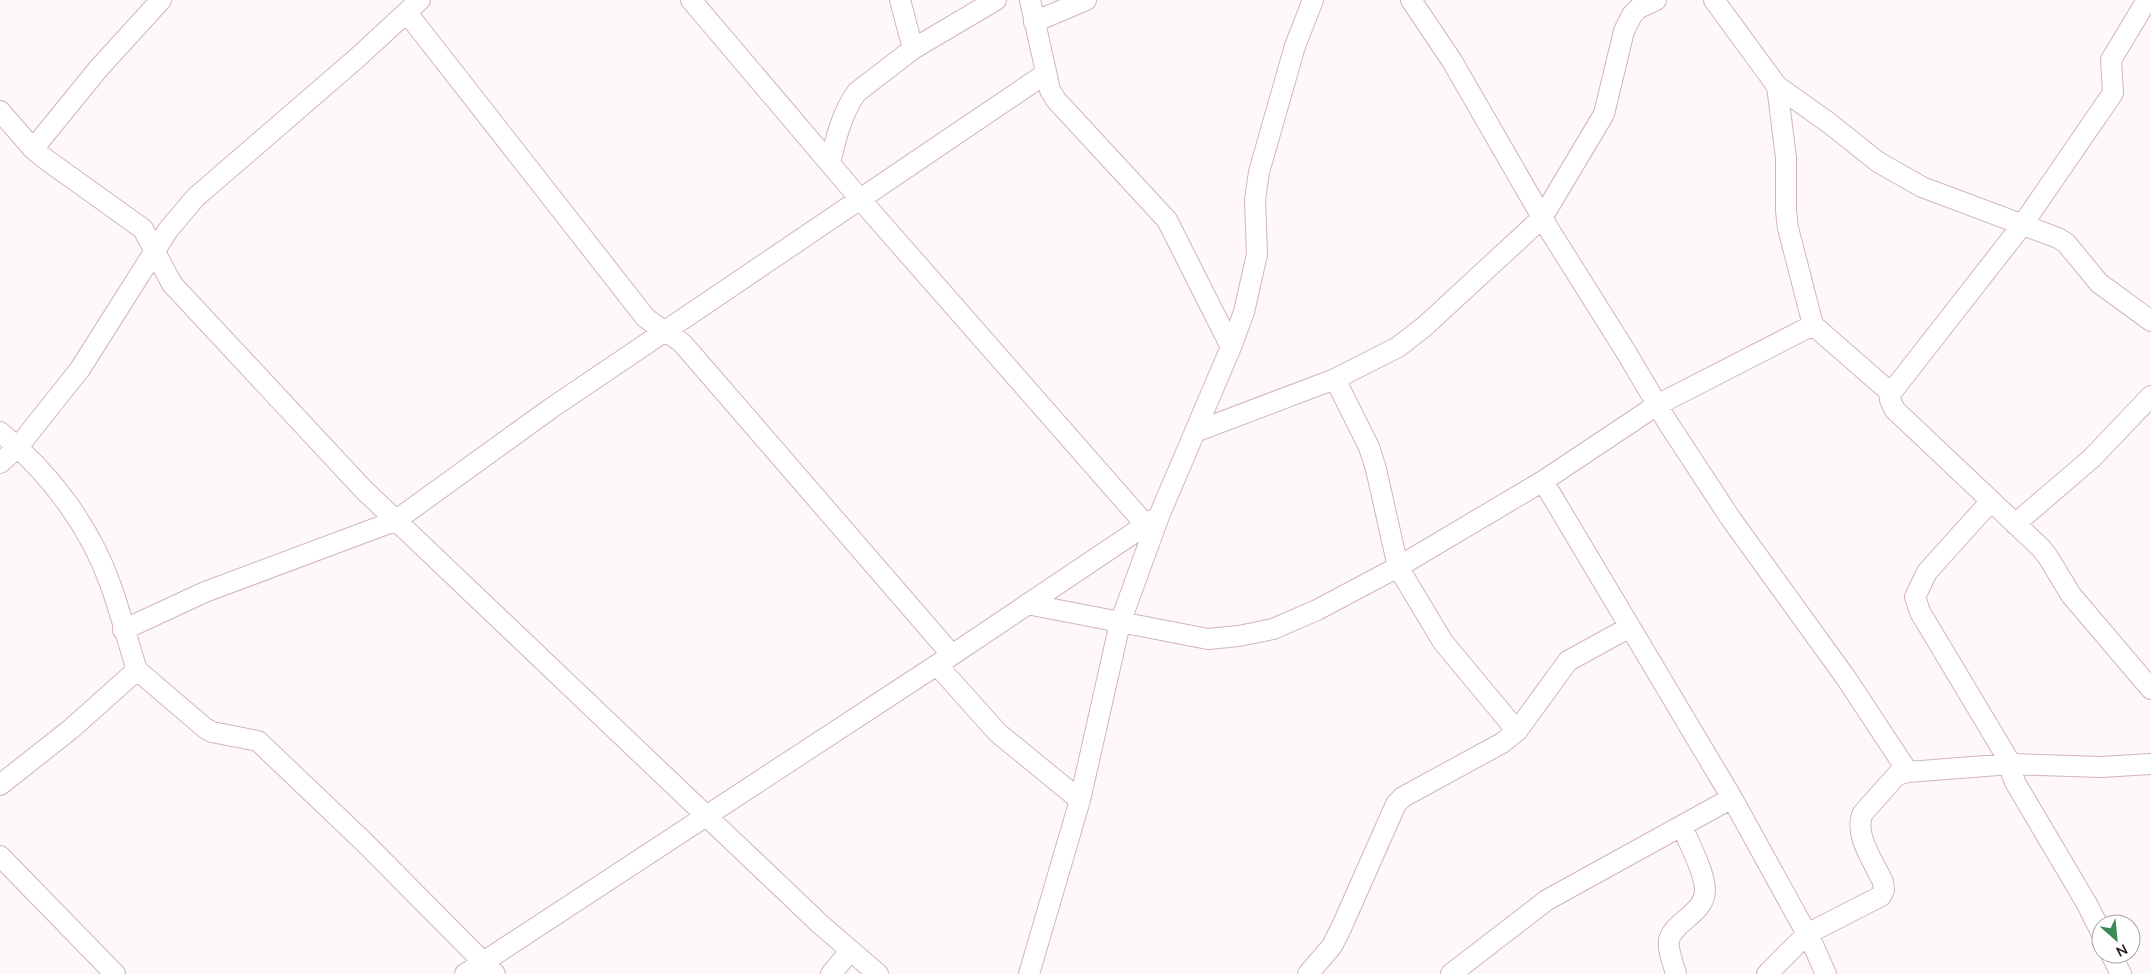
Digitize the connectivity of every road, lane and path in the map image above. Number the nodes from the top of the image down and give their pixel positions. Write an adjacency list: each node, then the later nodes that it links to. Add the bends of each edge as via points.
1 (161, 0): 18 (street, via 99,68)
2 (691, 0): 19 (street)
3 (900, 0): 14 (street)
4 (996, 0): 14 (street)
5 (1030, 0): 13 (street)
6 (1086, 0): 13 (street)
7 (1313, 0): 27 (street, via 1295,46 1259,172 1255,200 1258,254 1244,312)
8 (1411, 0): 21 (street, via 1452,61)
9 (1656, 0): 21 (street, via 1632,15 1624,32 1604,114)
10 (1714, 0): 16 (street)
11 (2148, 0): 22 (street, via 2111,60 2113,93)
12 (414, 6): 23 (street, via 196,197); 26 (street, via 645,317)
13 (1034, 22): 15 (street)
14 (913, 49): 19 (street, via 854,96 837,132)
15 (1045, 74): 20 (street); 27 (street, via 1056,100 1167,220)
16 (1777, 86): 22 (street, via 1878,162 1922,187); 25 (street, via 1786,158 1788,228)
17 (0, 111): 18 (street)
18 (33, 149): 23 (street, via 143,228)
19 (830, 163): 20 (street)
20 (860, 198): 26 (street); 38 (street)
21 (1542, 218): 28 (street, via 1398,347); 31 (street)
22 (2023, 224): 24 (street, via 2066,243 2099,283); 29 (street)
23 (154, 251): 34 (street, via 80,370); 39 (street, via 172,284)
24 (2151, 321)
25 (1813, 325): 29 (street); 31 (street)
26 (664, 332): 39 (street, via 550,409); 46 (street, via 683,344)
27 (1231, 348): 33 (street)
28 (1335, 379): 33 (street); 41 (street, via 1370,447)
29 (1891, 393): 37 (street, via 1890,400 1895,410)
30 (2151, 396): 40 (street, via 2092,458)
31 (1657, 405): 36 (street); 52 (street, via 1731,519 1846,678)
32 (0, 432): 34 (street)
33 (1195, 432): 38 (street)
34 (18, 447): 35 (street); 45 (street, via 50,481 80,522 108,579)
35 (0, 463)
36 (1543, 481): 41 (street); 44 (street)
37 (1991, 501): 40 (street); 50 (street, via 1927,572 1916,597 1920,612)
38 (1152, 520): 42 (street); 43 (street)
39 (395, 521): 45 (street, via 205,592); 56 (street)
40 (2015, 524): 48 (street, via 2048,557 2070,595)
41 (1398, 567): 43 (street, via 1317,610 1273,629 1239,636 1208,639); 49 (street, via 1442,642)
42 (1027, 604): 43 (street); 46 (street)
43 (1120, 622): 55 (street)
44 (1630, 627): 49 (street, via 1568,661); 54 (street)
45 (123, 630): 47 (street)
46 (944, 660): 55 (street, via 998,733); 56 (street)
47 (137, 670): 53 (street, via 72,729); 62 (street, via 205,728 258,741)
48 (2151, 689)
49 (1517, 731): 68 (street, via 1502,743 1403,797 1396,804 1332,946)
50 (2011, 764): 51 (street); 52 (street); 59 (street, via 2016,784)
51 (2151, 764)
52 (1908, 772): 60 (street, via 1897,775 1863,812 1860,820 1860,833 1883,882 1881,896)
53 (0, 785)
54 (1732, 798): 57 (street); 60 (street)
55 (1080, 800): 67 (street)
56 (707, 815): 61 (street); 62 (street)
57 (1682, 826): 69 (street, via 1547,900); 70 (street, via 1704,880 1705,893 1700,906 1672,934 1669,942)
58 (0, 856): 63 (street)
59 (2092, 914)
60 (1807, 934): 71 (street); 72 (street)
61 (850, 951): 65 (street); 66 (street)
62 (489, 968): 64 (street)
63 (115, 974)
64 (465, 974)
65 (831, 974)
66 (878, 974)
67 (1029, 974)
68 (1308, 974)
69 (1451, 974)
70 (1676, 974)
71 (1767, 974)
72 (1826, 974)

